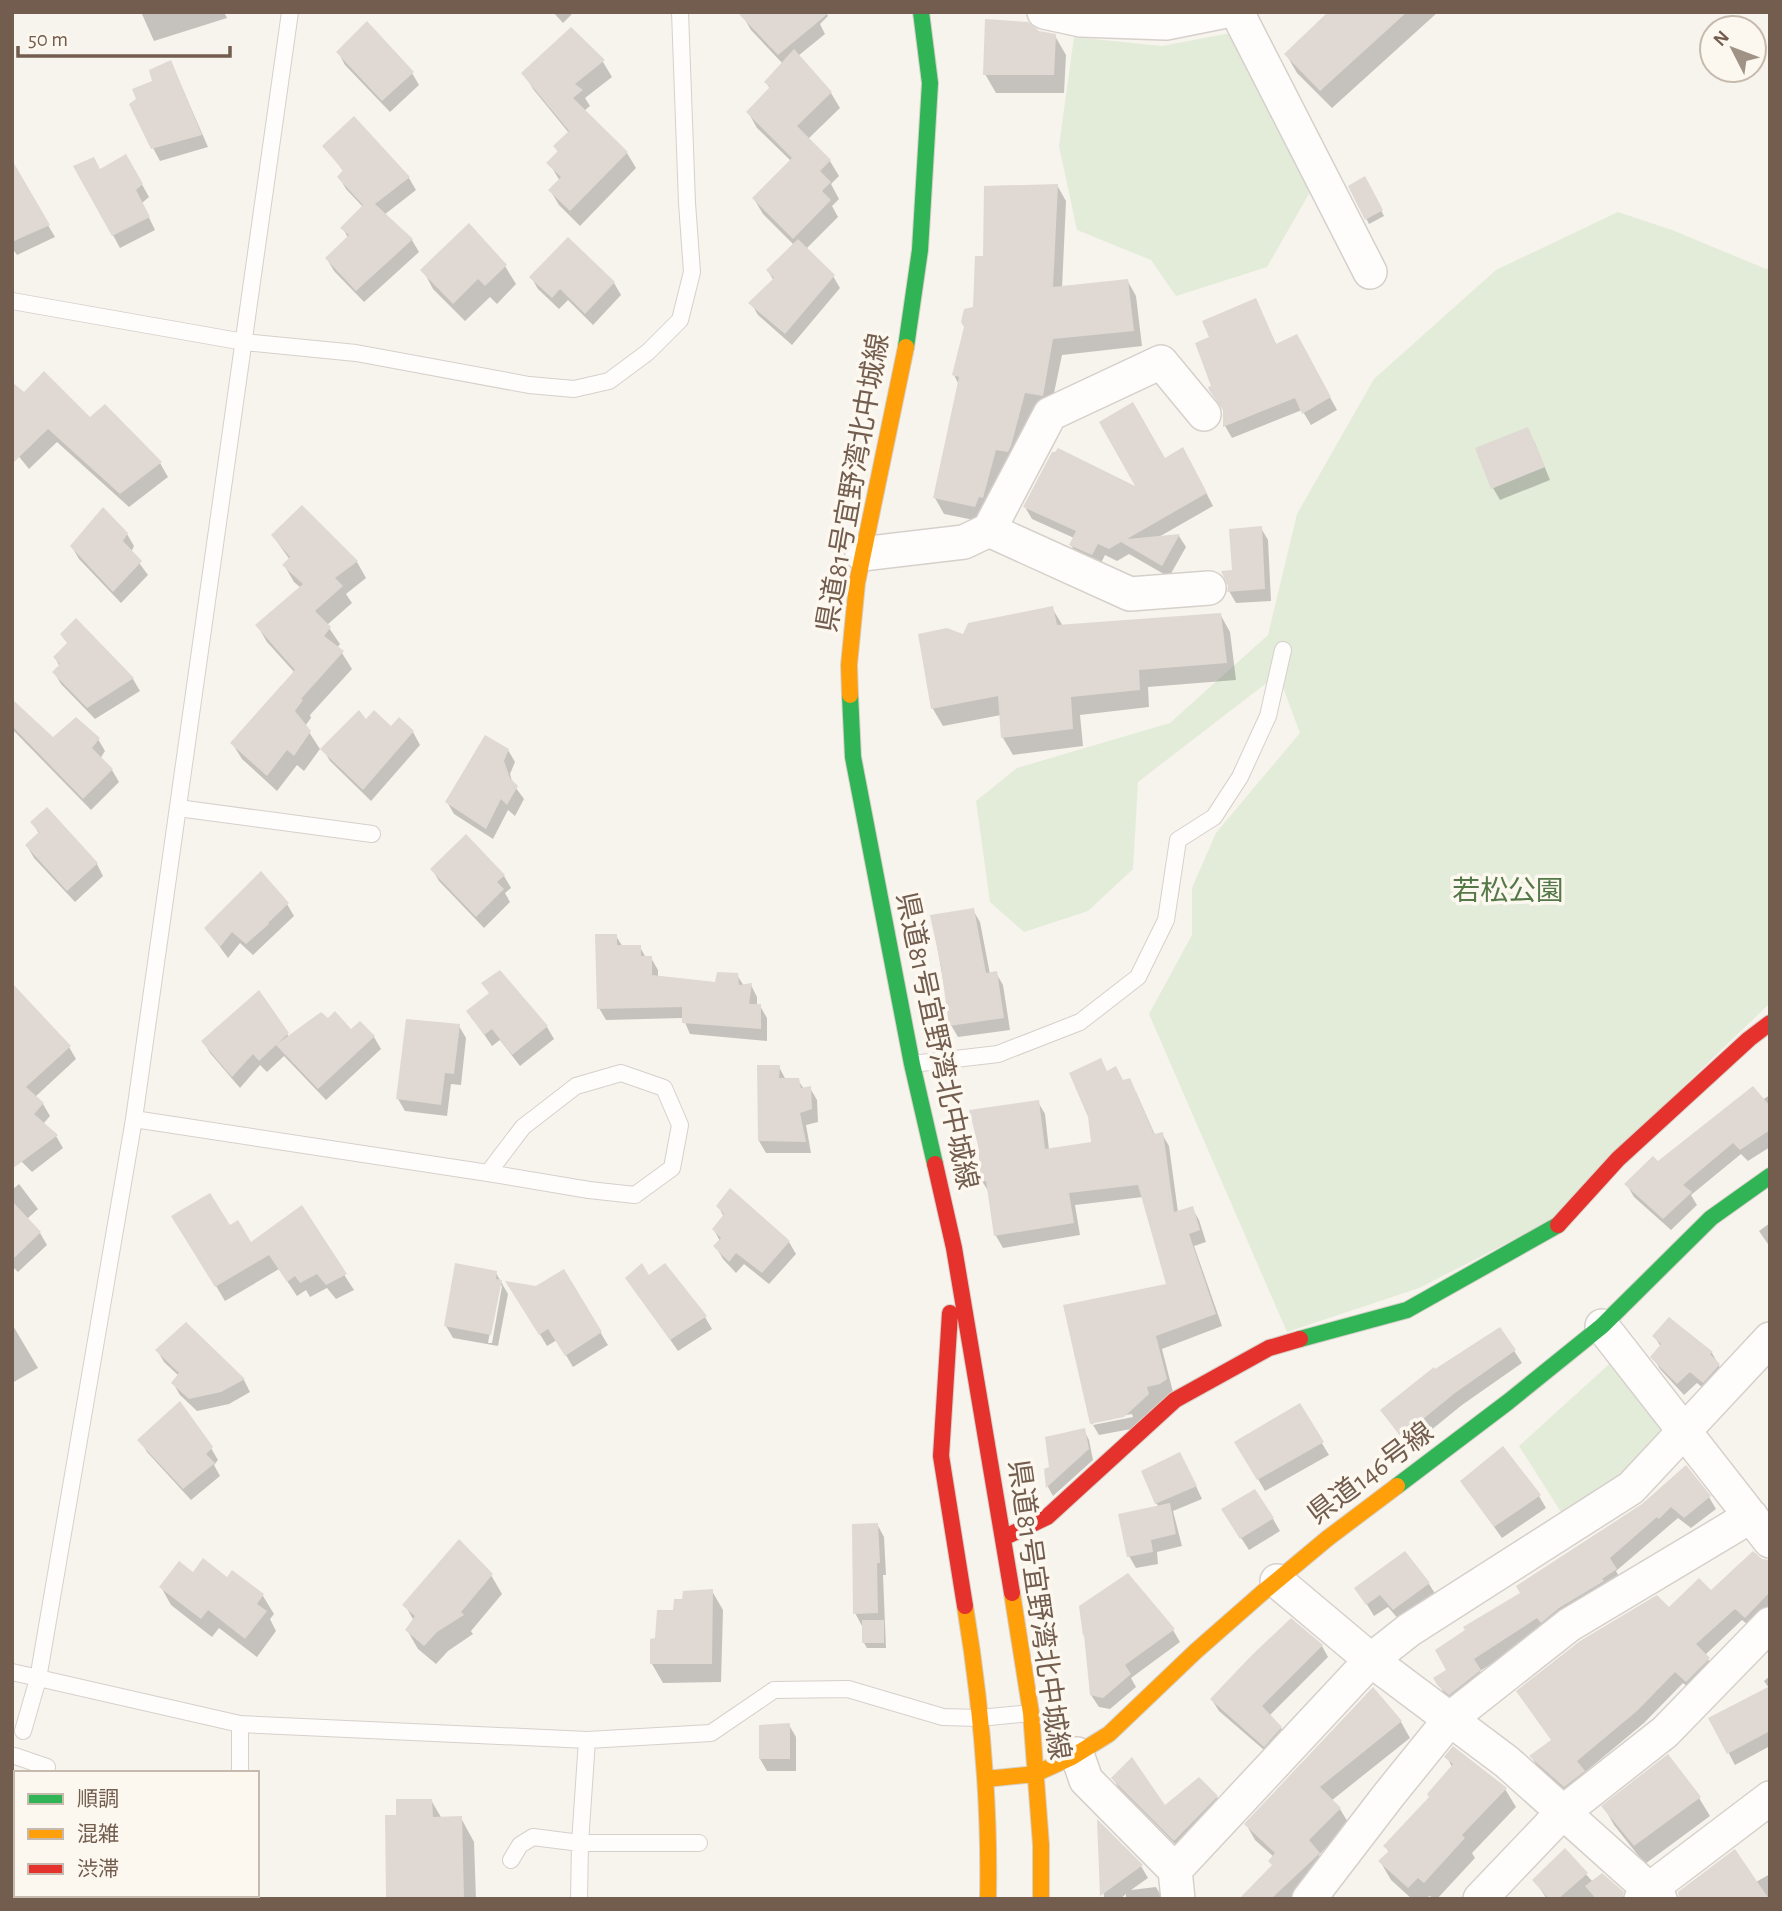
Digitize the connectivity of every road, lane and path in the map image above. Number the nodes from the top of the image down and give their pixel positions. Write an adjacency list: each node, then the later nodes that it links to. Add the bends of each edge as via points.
1 (290, 12): 9 (lane)
2 (680, 12): 9 (lane, via 692,272 680,320 648,352 609,381 574,389 356,353)
3 (921, 12): 12 (main road, 県道81号宜野湾北中城線, via 930,83 920,250 909,330)
4 (1044, 12): 5 (street, via 1081,20 1166,23)
5 (1221, 12)
6 (1237, 12): 7 (street)
7 (1370, 272)
8 (12, 301): 9 (lane)
9 (244, 342): 15 (lane)
10 (1204, 414): 11 (street, via 1161,362 1050,414)
11 (989, 530): 12 (street, via 964,542); 13 (street, via 1130,594)
12 (862, 554): 18 (main road, 県道81号宜野湾北中城線, via 849,665 853,757)
13 (1209, 589)
14 (1283, 650): 18 (lane, via 1268,716 1240,777 1214,817 1178,840 1166,920 1139,976 1080,1022 998,1054)
15 (178, 808): 16 (lane); 19 (lane)
16 (372, 834)
17 (1770, 1023): 27 (main road, via 1618,1159 1556,1227 1407,1310 1269,1348 1175,1400 1047,1517)
18 (912, 1064): 22 (main road, 県道81号宜野湾北中城線)
19 (134, 1119): 20 (lane); 32 (lane)
20 (488, 1173): 20 (lane, via 635,1195 673,1168 680,1125 664,1088 621,1073 576,1086 523,1127)
21 (1770, 1176): 23 (main road, 県道146号線, via 1711,1218)
22 (954, 1248): 27 (main road, 県道81号宜野湾北中城線); 34 (main road, 県道81号宜野湾北中城線, via 941,1456)
23 (1602, 1326): 25 (street); 28 (main road, 県道146号線)
24 (1770, 1339): 25 (street)
25 (1684, 1431): 26 (street); 30 (street, via 1631,1488 1409,1630)
26 (1760, 1529): 35 (street, via 1569,1625)
27 (1003, 1538): 33 (main road, 県道81号宜野湾北中城線)
28 (1277, 1581): 30 (street); 39 (main road, 県道146号線, via 1109,1734)
29 (1770, 1624): 46 (street, via 1665,1732)
30 (1371, 1660): 35 (street); 50 (street)
31 (12, 1672): 32 (lane)
32 (38, 1679): 36 (lane); 37 (lane)
33 (1031, 1713): 34 (lane); 43 (main road, 県道81号宜野湾北中城線)
34 (979, 1718): 38 (lane, via 943,1717 848,1689 774,1689 711,1733); 44 (main road, 県道81号宜野湾北中城線)
35 (1451, 1718): 46 (street); 55 (street)
36 (240, 1724): 38 (lane); 42 (lane)
37 (23, 1731)
38 (587, 1740): 47 (lane)
39 (1077, 1754): 43 (main road, 県道146号線); 50 (street, via 1086,1780)
40 (15, 1755): 41 (lane)
41 (47, 1767)
42 (240, 1771)
43 (1035, 1774): 44 (main road, 県道146号線); 54 (main road, 県道81号宜野湾北中城線)
44 (986, 1779): 53 (main road, 県道81号宜野湾北中城線)
45 (1770, 1798): 51 (street)
46 (1562, 1813): 51 (street); 56 (street)
47 (580, 1843): 48 (lane); 49 (lane, via 533,1837 520,1845); 52 (lane)
48 (699, 1843)
49 (511, 1860)
50 (1176, 1884)
51 (1650, 1896)
52 (579, 1899)
53 (988, 1899)
54 (1041, 1899)
55 (1309, 1899)
56 (1480, 1899)

